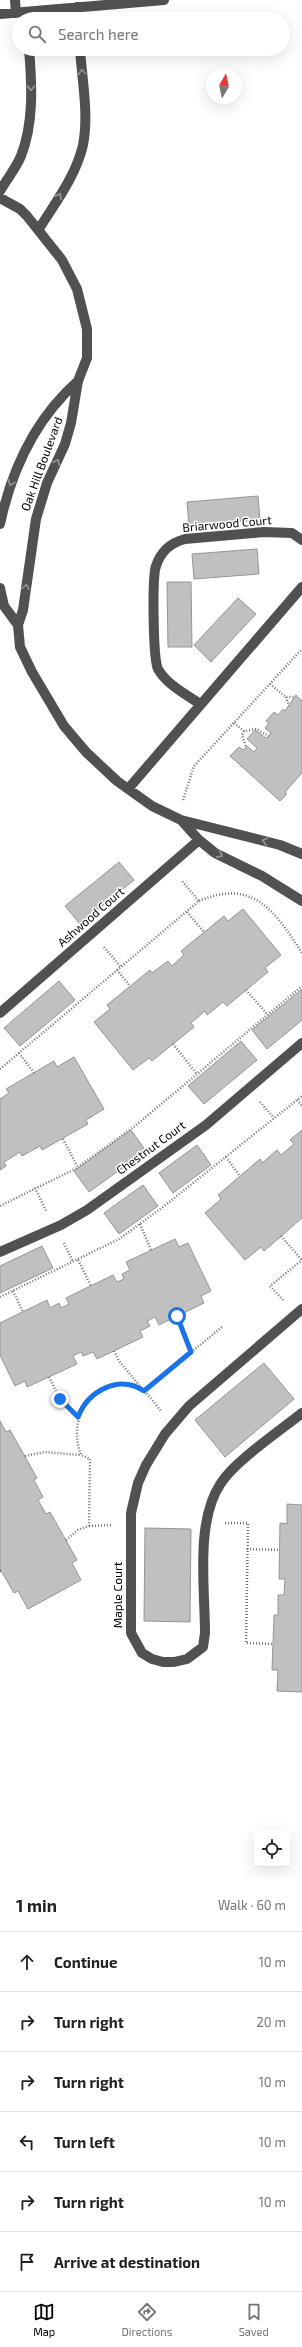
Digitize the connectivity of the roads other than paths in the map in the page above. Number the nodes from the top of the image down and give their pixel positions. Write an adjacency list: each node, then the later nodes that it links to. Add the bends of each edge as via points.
1 (15, 0): 4 (street)
2 (164, 0): 3 (street)
3 (74, 5): 5 (street)
4 (22, 12)
5 (34, 12)
6 (0, 14): 7 (street)
7 (12, 14)
8 (29, 56): 10 (street, one-way to 10, via 29,124 20,157)
9 (80, 56): 12 (street, one-way to 9, via 72,174 83,146 85,121)
10 (0, 190)
11 (0, 198): 12 (street, Oak Hill Boulevard, via 20,209)
12 (39, 230): 13 (street, Oak Hill Boulevard, via 71,276 84,314 87,358)
13 (78, 381): 14 (street, Oak Hill Boulevard, one-way to 14, via 61,396 38,426 21,455 6,496); 18 (street, Oak Hill Boulevard, one-way to 13, via 23,610 36,519 47,483 65,444 76,404)
14 (0, 524)
15 (302, 540): 19 (street, Briarwood Court, via 292,533 264,532 185,539 174,542 163,552 154,574 158,669 162,675)
16 (302, 587): 19 (street)
17 (0, 588): 18 (street, via 4,606)
18 (18, 625): 20 (street, Oak Hill Boulevard, via 20,647 64,726 86,752)
19 (200, 704): 20 (street)
20 (128, 789): 21 (street, Oak Hill Boulevard, via 152,806)
21 (181, 820): 22 (street, Oak Hill Boulevard); 23 (street, Oak Hill Boulevard, one-way to 21, via 280,845)
22 (199, 840): 24 (street, Oak Hill Boulevard, one-way to 24, via 215,853 262,876); 25 (street, Ashwood Court)
23 (302, 854)
24 (302, 901)
25 (0, 1013)
26 (302, 1044): 27 (street, Chestnut Court, via 206,1125 87,1210)
27 (0, 1252)
28 (302, 1309): 29 (street, Maple Court, via 189,1406 165,1434 146,1465 131,1512 130,1633 142,1653 152,1659 174,1662 187,1659 202,1647 205,1632 205,1533 214,1496 233,1469)
29 (302, 1412)

